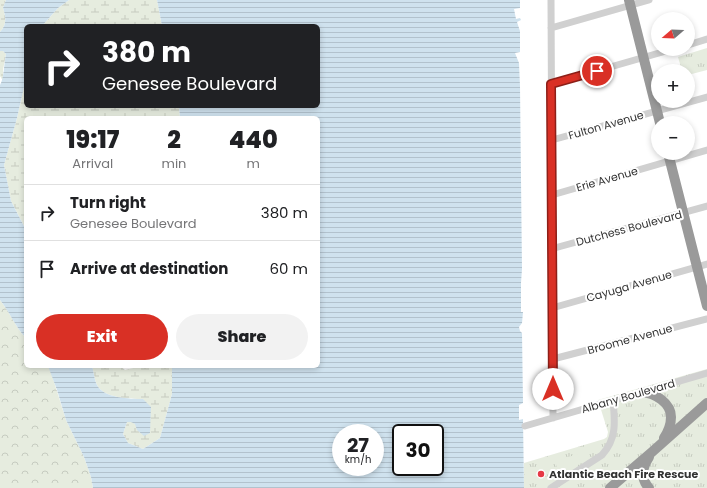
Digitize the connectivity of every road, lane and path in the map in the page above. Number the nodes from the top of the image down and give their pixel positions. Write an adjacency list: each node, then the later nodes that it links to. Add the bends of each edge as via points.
1 (551, 0): 4 (street)
2 (649, 0): 3 (street)
3 (629, 3): 4 (street); 8 (highway)
4 (551, 28): 9 (street)
5 (707, 39): 6 (street)
6 (695, 43)
7 (651, 56): 8 (street)
8 (643, 58): 9 (street); 11 (highway)
9 (551, 84): 13 (street)
10 (707, 97): 11 (street, Fulton Avenue)
11 (657, 111): 12 (highway); 13 (street, Fulton Avenue)
12 (658, 116)
13 (552, 140): 18 (street)
14 (707, 150): 15 (street, Erie Avenue)
15 (695, 152)
16 (660, 160): 18 (street, Erie Avenue)
17 (670, 160): 20 (highway)
18 (552, 194): 21 (street)
19 (705, 206): 20 (street, Dutchess Boulevard)
20 (683, 213): 21 (street, Dutchess Boulevard); 22 (highway)
21 (551, 249): 24 (street)
22 (702, 266): 23 (highway); 24 (street, Cayuga Avenue)
23 (707, 306)
24 (552, 308): 26 (street)
25 (707, 319): 26 (street, Broome Avenue)
26 (553, 359): 32 (street)
27 (707, 373): 28 (street, Albany Boulevard)
28 (642, 392): 29 (street, Albany Boulevard); 35 (highway, via 656,396 666,404 670,412 670,426)
29 (613, 401): 32 (street, Albany Boulevard); 37 (street, via 615,426 608,448 602,455)
30 (707, 403): 33 (highway)
31 (707, 409): 33 (highway)
32 (553, 418): 34 (street, Albany Boulevard)
33 (690, 418): 35 (highway)
34 (526, 426)
35 (661, 443): 36 (highway)
36 (652, 452): 38 (highway); 39 (highway, via 642,472)
37 (551, 488)
38 (610, 488)
39 (649, 488)

